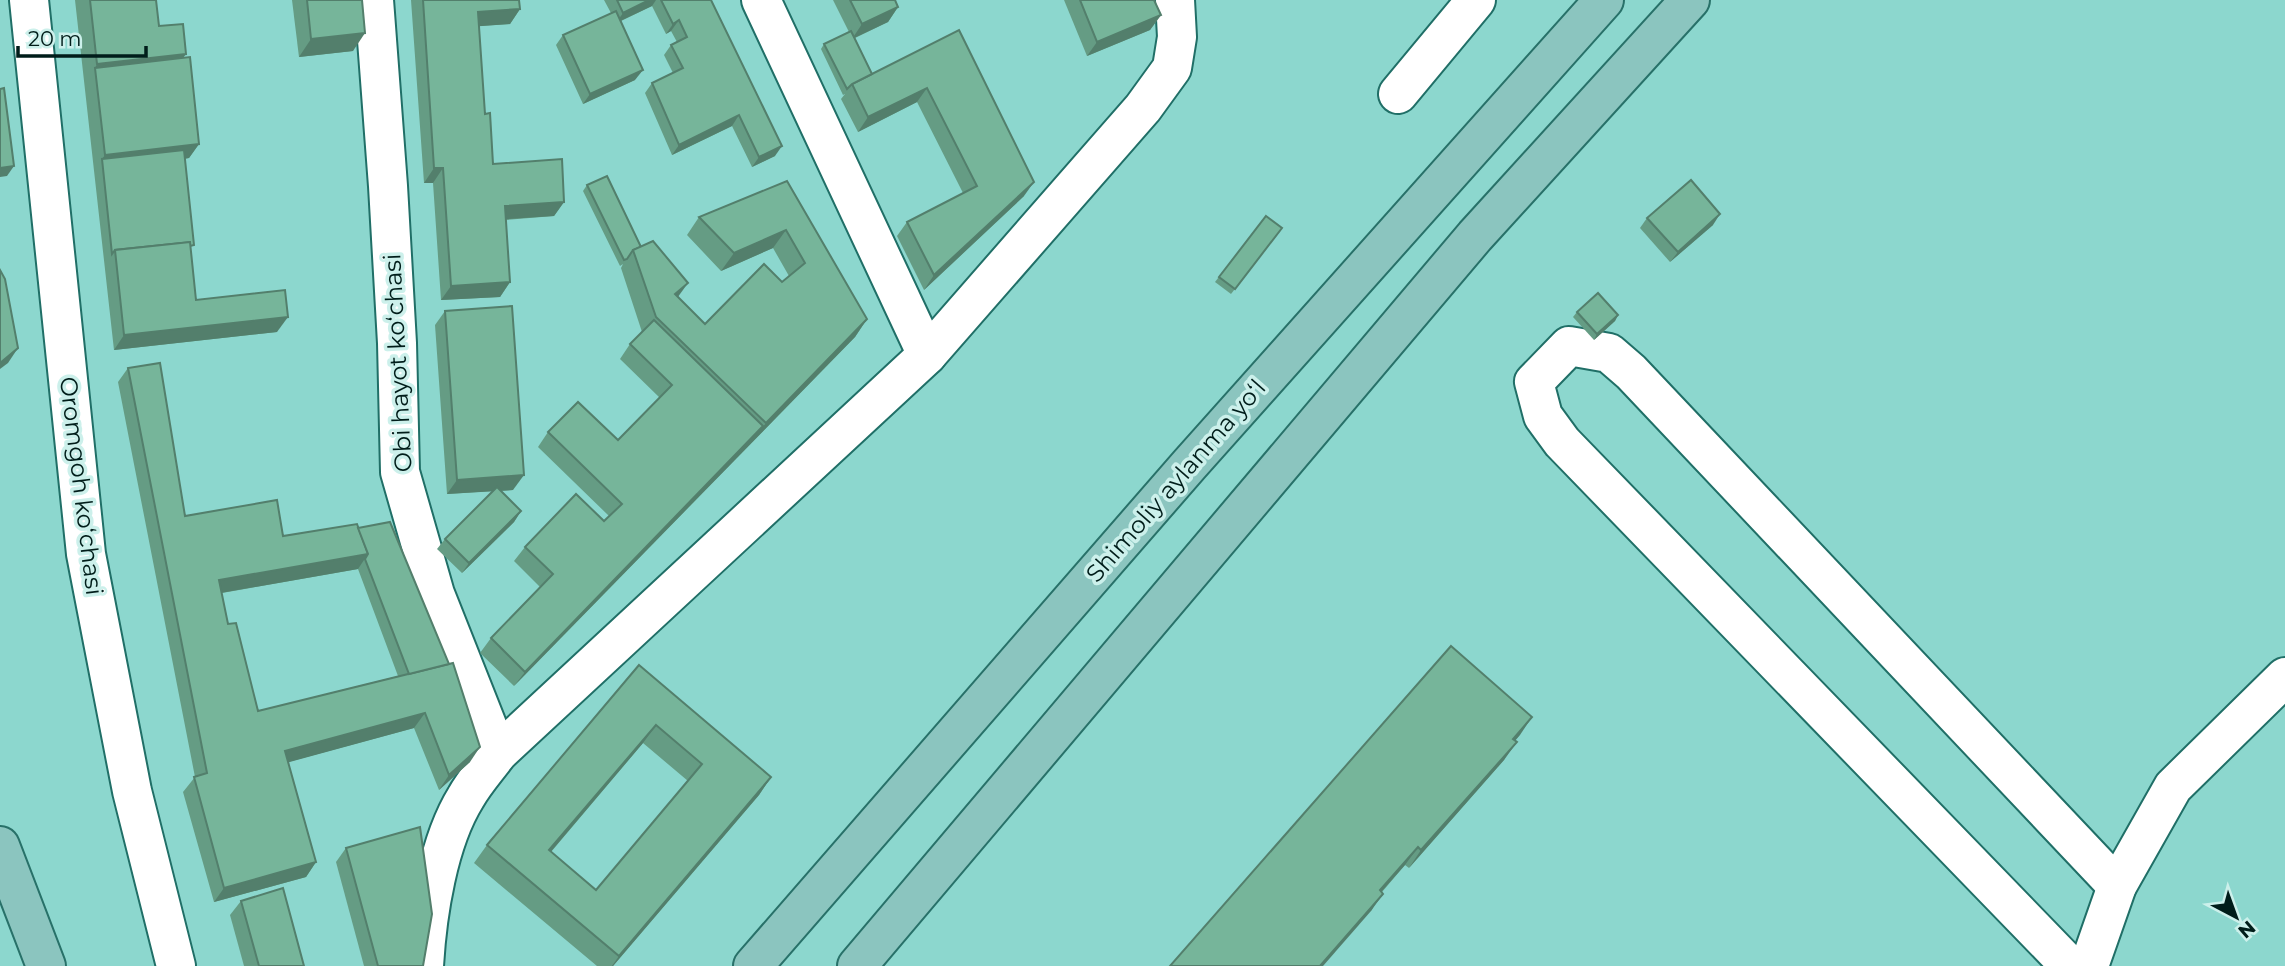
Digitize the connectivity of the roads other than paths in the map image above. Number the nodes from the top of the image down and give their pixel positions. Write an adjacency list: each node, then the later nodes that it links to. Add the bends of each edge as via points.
1 (29, 0): 17 (street, Oromgoh koʻchasi, via 86,554 132,792)
2 (374, 0): 13 (street, Obi hayot koʻchasi, via 394,291 400,472 435,594)
3 (761, 0): 11 (street)
4 (1175, 0): 11 (street, via 1177,37 1172,68 1143,108)
5 (1476, 0): 8 (street)
6 (1604, 0): 9 (main road, Shimoliy aylanma yoʻl)
7 (1690, 0): 10 (main road)
8 (1398, 94)
9 (1430, 195): 10 (main road); 19 (main road, Shimoliy aylanma yoʻl)
10 (1475, 236): 20 (main road)
11 (927, 355): 13 (street)
12 (2285, 677): 15 (street, via 2173,787)
13 (498, 753): 18 (street, via 466,797 448,834)
14 (0, 846): 16 (main road)
15 (2117, 886): 21 (street, via 1631,372 1609,353 1569,346 1534,382 1543,416 1562,442); 22 (street)
16 (46, 966)
17 (176, 966)
18 (424, 966)
19 (752, 966)
20 (857, 966)
21 (2070, 966)
22 (2089, 966)

